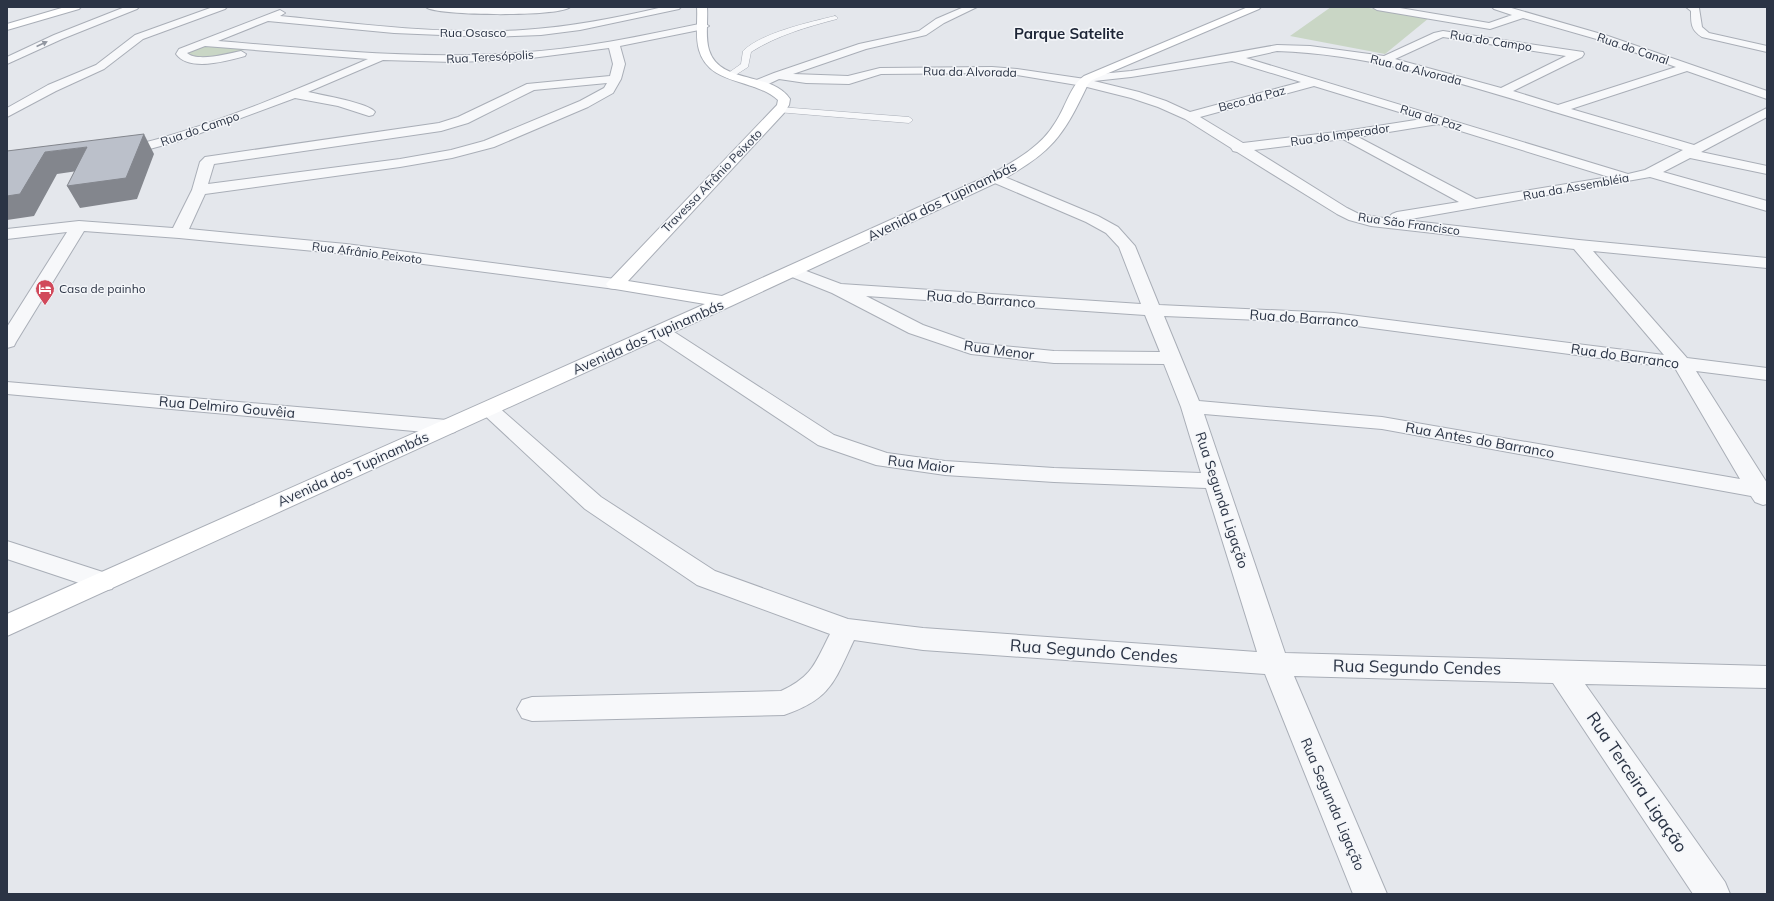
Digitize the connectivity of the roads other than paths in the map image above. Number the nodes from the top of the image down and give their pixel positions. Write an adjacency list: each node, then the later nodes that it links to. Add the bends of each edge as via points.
1 (76, 7): 13 (street)
2 (134, 7): 29 (street, one-way to 2, via 58,37)
3 (222, 7): 46 (street, via 139,37 100,67 52,88)
4 (431, 7): 5 (street, via 494,12)
5 (565, 7)
6 (676, 7): 16 (street, Rua Osasco, via 612,22 521,33 460,34 391,30)
7 (702, 7): 18 (street)
8 (972, 7): 33 (street, via 940,21 922,33 863,46)
9 (1256, 7): 31 (street)
10 (1377, 7): 15 (street, via 1490,26)
11 (1498, 7): 15 (street, Rua do Canal)
12 (1691, 7): 24 (street, via 1696,10 1696,28 1706,35)
13 (65, 8): 19 (street)
14 (292, 9): 16 (street, Rua Teresópolis)
15 (1522, 14): 20 (street, Rua do Canal)
16 (267, 18): 21 (street, Rua Teresópolis)
17 (835, 18): 34 (lane, via 764,40 747,51 745,65)
18 (704, 26): 22 (street, Rua Teresópolis); 34 (street, via 704,50 708,60 717,70)
19 (7, 27)
20 (1604, 38): 25 (street); 30 (street, Rua do Canal)
21 (203, 43): 23 (street, Rua Teresópolis); 23 (street, Rua Teresópolis, via 183,51 182,56 194,60 211,59)
22 (614, 45): 26 (street, Rua Teresópolis, via 490,58); 35 (street, via 618,64)
23 (274, 48): 26 (street, Rua Teresópolis)
24 (1767, 50)
25 (1578, 55): 28 (street, Rua do Campo, via 1443,34); 39 (street)
26 (383, 56): 40 (street, Rua do Campo)
27 (1233, 57): 28 (street, Rua da Alvorada, via 1288,47); 32 (street, Rua da Alvorada); 37 (street, Rua da Paz)
28 (1385, 60): 39 (street, Rua da Alvorada)
29 (7, 61)
30 (1685, 68): 41 (street, Rua do Canal); 42 (street)
31 (1105, 71): 32 (street, Rua da Alvorada); 36 (street)
32 (1131, 74): 36 (street, Rua da Alvorada)
33 (778, 75): 36 (street, Rua da Alvorada, via 806,79 849,80 880,71 992,70); 38 (street)
34 (728, 76): 38 (street)
35 (615, 79): 58 (street, via 609,90 584,104 489,144 452,154); 58 (street, via 531,87 464,120 442,127 215,159 207,162)
36 (1086, 80): 47 (street, Rua São Francisco, via 1135,95); 56 (street, Avenida dos Tupinambás, via 1058,130 1029,158)
37 (1315, 82): 47 (street, Beco da Paz); 49 (street, Rua da Paz)
38 (758, 84): 43 (street, via 780,94 784,99)
39 (1502, 92): 42 (street, Rua da Alvorada)
40 (295, 94): 44 (street, via 351,104); 53 (street, Rua do Campo, via 179,137)
41 (1767, 96)
42 (1557, 109): 52 (street, Rua da Alvorada)
43 (780, 110): 48 (lane); 68 (street, Travessa Afrânio Peixoto)
44 (369, 112)
45 (1767, 112): 52 (street, Rua da Assembléia)
46 (7, 113)
47 (1189, 116): 51 (street, Rua São Francisco)
48 (910, 120)
49 (1441, 121): 50 (street, Rua do Imperador); 57 (street, Rua da Paz)
50 (1345, 135): 51 (street, Rua do Imperador); 59 (street)
51 (1238, 148): 61 (street, Rua São Francisco, via 1342,211)
52 (1691, 151): 54 (street, Rua da Alvorada); 55 (street, Rua da Assembléia)
53 (108, 153)
54 (1767, 170)
55 (1650, 173): 57 (street, Rua da Assembléia); 60 (street)
56 (995, 178): 67 (street, Avenida dos Tupinambás); 71 (street, Rua Segunda Ligação, via 1112,230 1127,246)
57 (1628, 178): 59 (street, Rua da Assembléia)
58 (198, 190): 63 (street)
59 (1474, 204): 61 (street, Rua da Assembléia)
60 (1767, 206)
61 (1371, 221): 65 (street, Rua São Francisco)
62 (79, 226): 63 (street, Rua Afrânio Peixoto); 64 (street, Rua Afrânio Peixoto); 73 (street)
63 (179, 233): 68 (street, Rua Afrânio Peixoto, via 346,249)
64 (7, 234)
65 (1579, 245): 66 (street, Rua São Francisco); 75 (street)
66 (1767, 263)
67 (793, 271): 69 (street, Rua Menor); 70 (street, Avenida dos Tupinambás)
68 (615, 284): 70 (street, Rua Afrânio Peixoto)
69 (838, 290): 71 (street, Rua do Barranco); 74 (street, Rua Menor, via 916,330 971,348 1054,358)
70 (725, 302): 72 (street, Avenida dos Tupinambás)
71 (1152, 310): 74 (street, Rua Segunda Ligação); 75 (street, Rua do Barranco, via 1334,318)
72 (661, 332): 79 (street, Avenida dos Tupinambás); 81 (street, Rua Maior, via 826,440 884,460 944,468 1054,475)
73 (7, 342)
74 (1171, 358): 78 (street, Rua Segunda Ligação)
75 (1682, 364): 76 (street, Rua do Barranco); 82 (street)
76 (1767, 374)
77 (7, 388): 80 (street, Rua Delmiro Gouvêia)
78 (1191, 407): 81 (street, Rua Segunda Ligação); 82 (street, Rua Antes do Barranco, via 1382,423)
79 (489, 409): 80 (street, Avenida dos Tupinambás); 86 (street, Rua Segundo Cendes, via 593,503 706,578)
80 (447, 427): 84 (street, Avenida dos Tupinambás)
81 (1215, 481): 87 (street, Rua Segunda Ligação)
82 (1764, 494)
83 (7, 550): 84 (street)
84 (103, 582): 85 (street, Avenida dos Tupinambás)
85 (7, 626)
86 (846, 629): 87 (street, Rua Segundo Cendes, via 923,639); 90 (street, via 821,679 807,692 784,703)
87 (1275, 664): 88 (street, Rua Segundo Cendes); 91 (street, Rua Segunda Ligação)
88 (1562, 671): 89 (street, Rua Segundo Cendes); 92 (street, Rua Terceira Ligação)
89 (1767, 677)
90 (532, 709)
91 (1370, 894)
92 (1713, 894)

